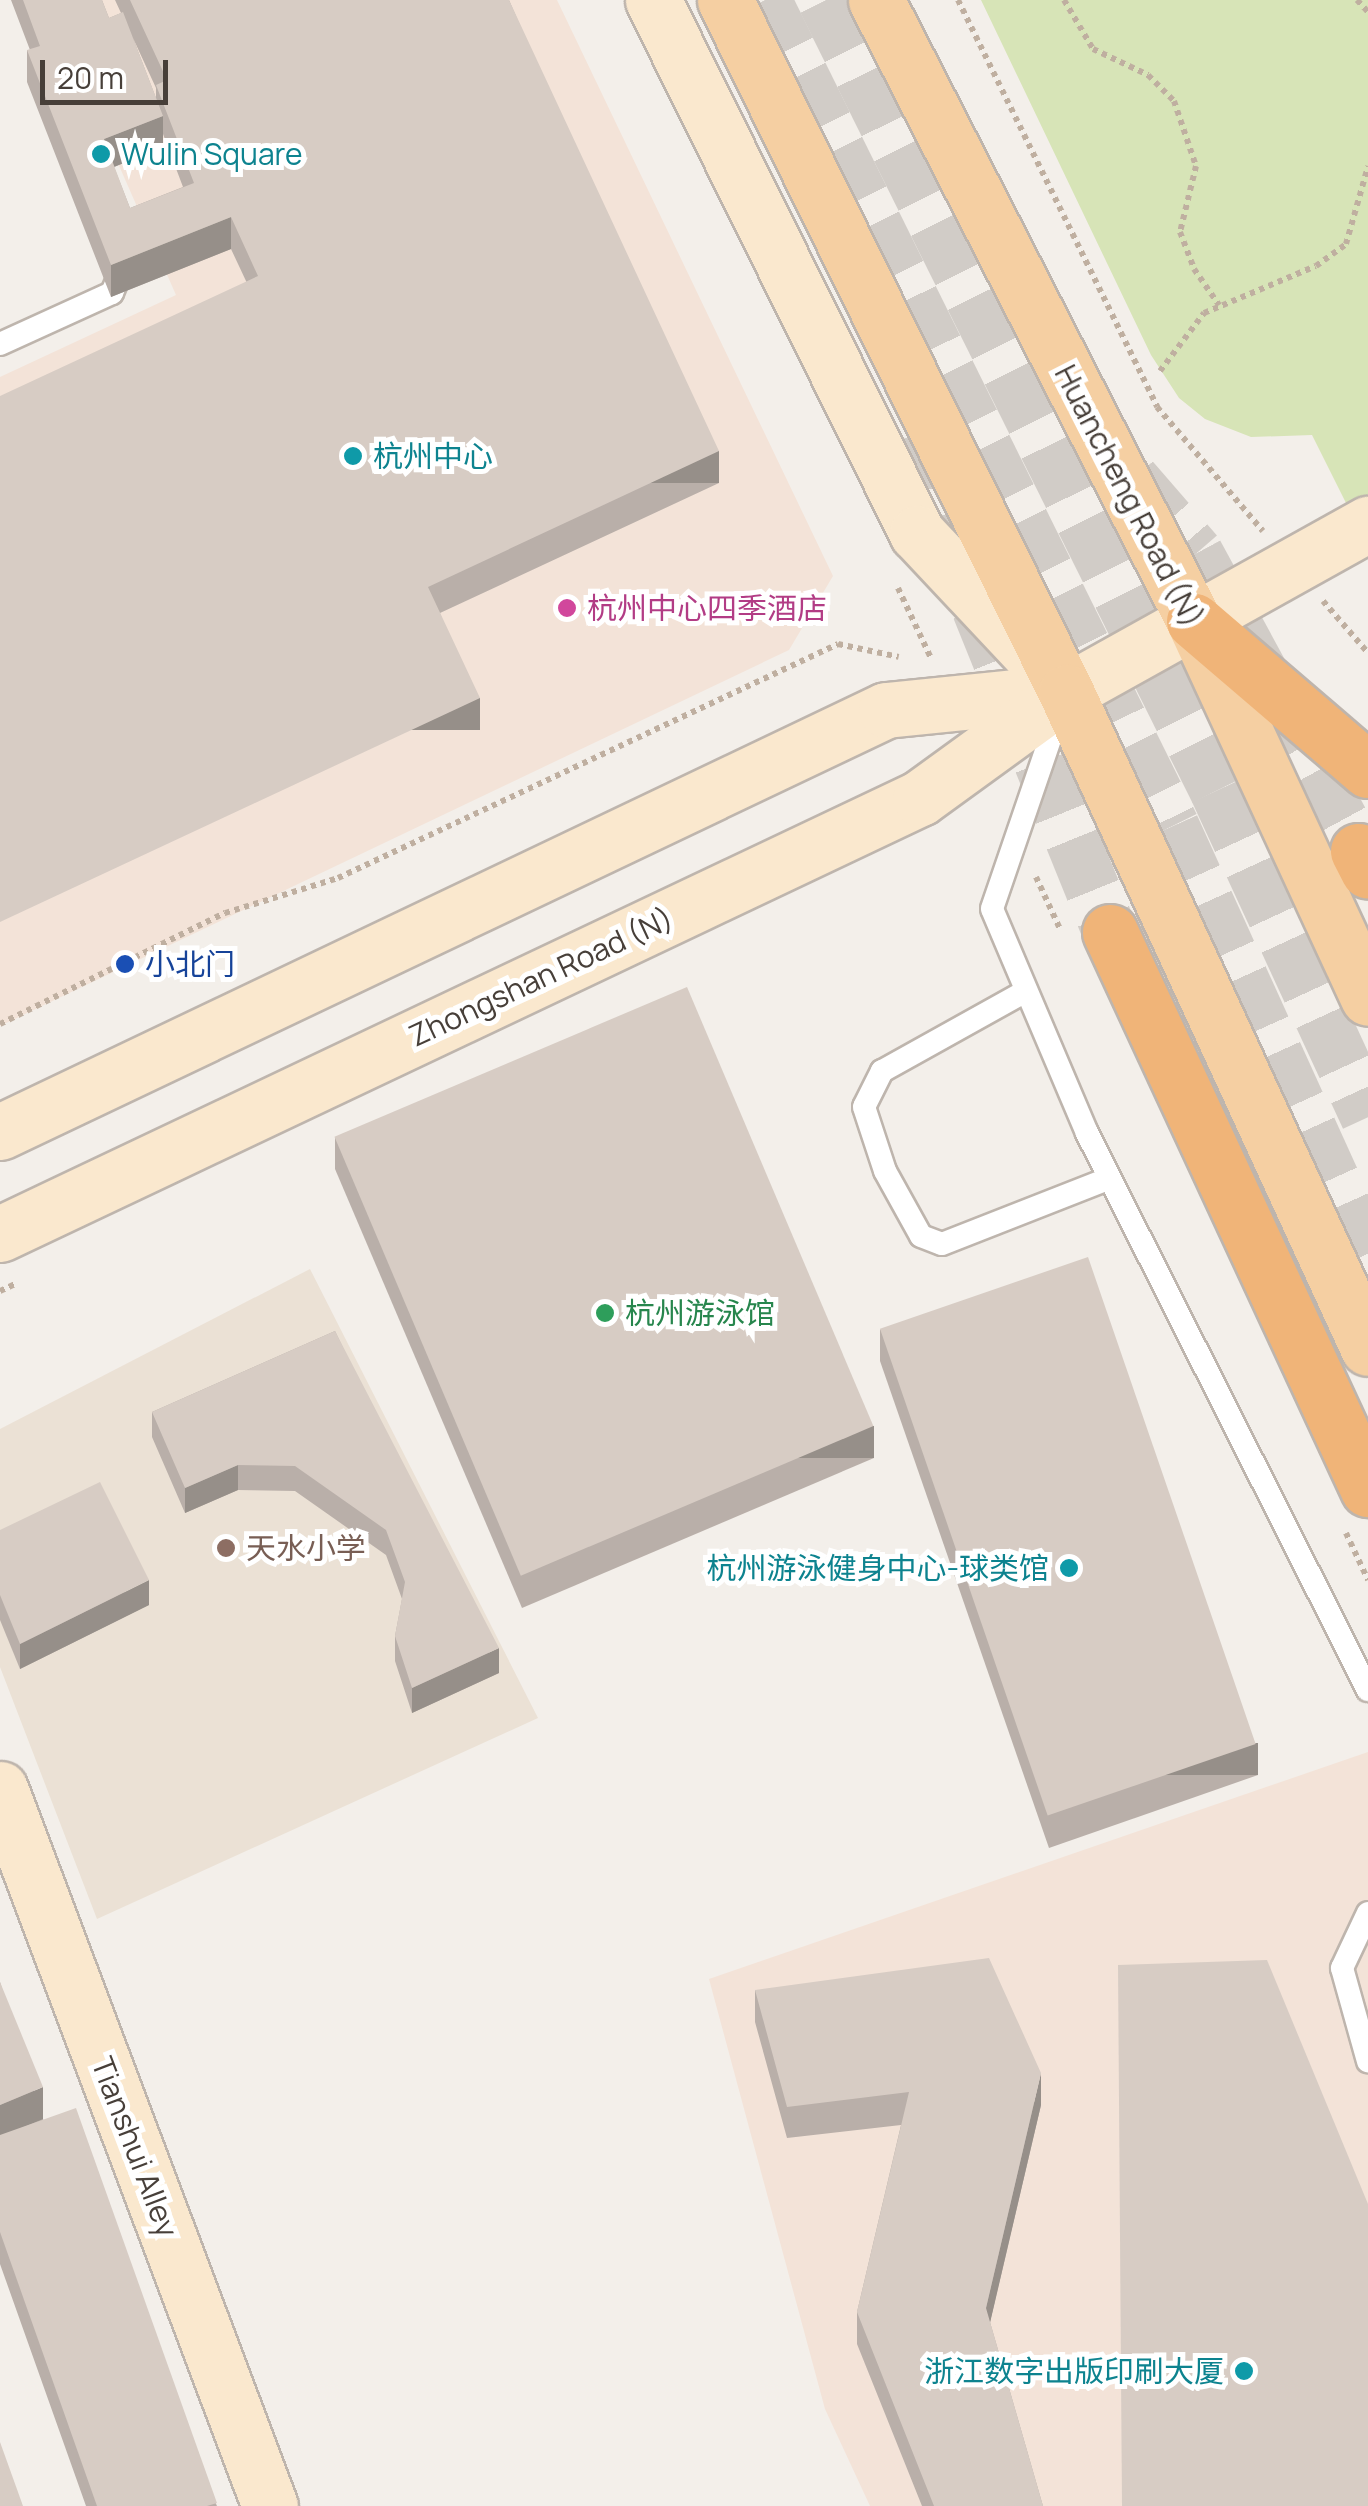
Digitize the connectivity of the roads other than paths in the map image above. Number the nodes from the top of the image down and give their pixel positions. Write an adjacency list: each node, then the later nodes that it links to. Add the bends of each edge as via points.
1 (652, 0): 8 (main road, via 917,533)
2 (725, 0): 8 (main road)
3 (876, 0): 7 (main road, Huancheng Road (N))
4 (119, 250): 5 (lane, via 121,278 112,293)
5 (0, 344)
6 (1368, 524): 7 (main road, Zhongshan Road (N))
7 (1194, 621): 8 (main road, Zhongshan Road (N)); 9 (highway); 12 (main road, Huancheng Road (N))
8 (1066, 692): 11 (lane, via 992,909); 13 (main road, Zhongshan Road (N), via 886,710); 15 (main road, Zhongshan Road (N), via 920,798); 16 (main road)
9 (1368, 770)
10 (1110, 932): 17 (highway)
11 (1026, 991): 14 (lane); 14 (lane, via 882,1070 864,1107 885,1171 922,1236 942,1244)
12 (1368, 998)
13 (0, 1132)
14 (1110, 1178): 18 (lane)
15 (0, 1234)
16 (1368, 1348)
17 (1368, 1489)
18 (1368, 1690)
19 (0, 1789): 22 (main road, Tianshui Alley)
20 (1368, 1913): 21 (lane, via 1342,1968)
21 (1368, 2060)
22 (270, 2506)

